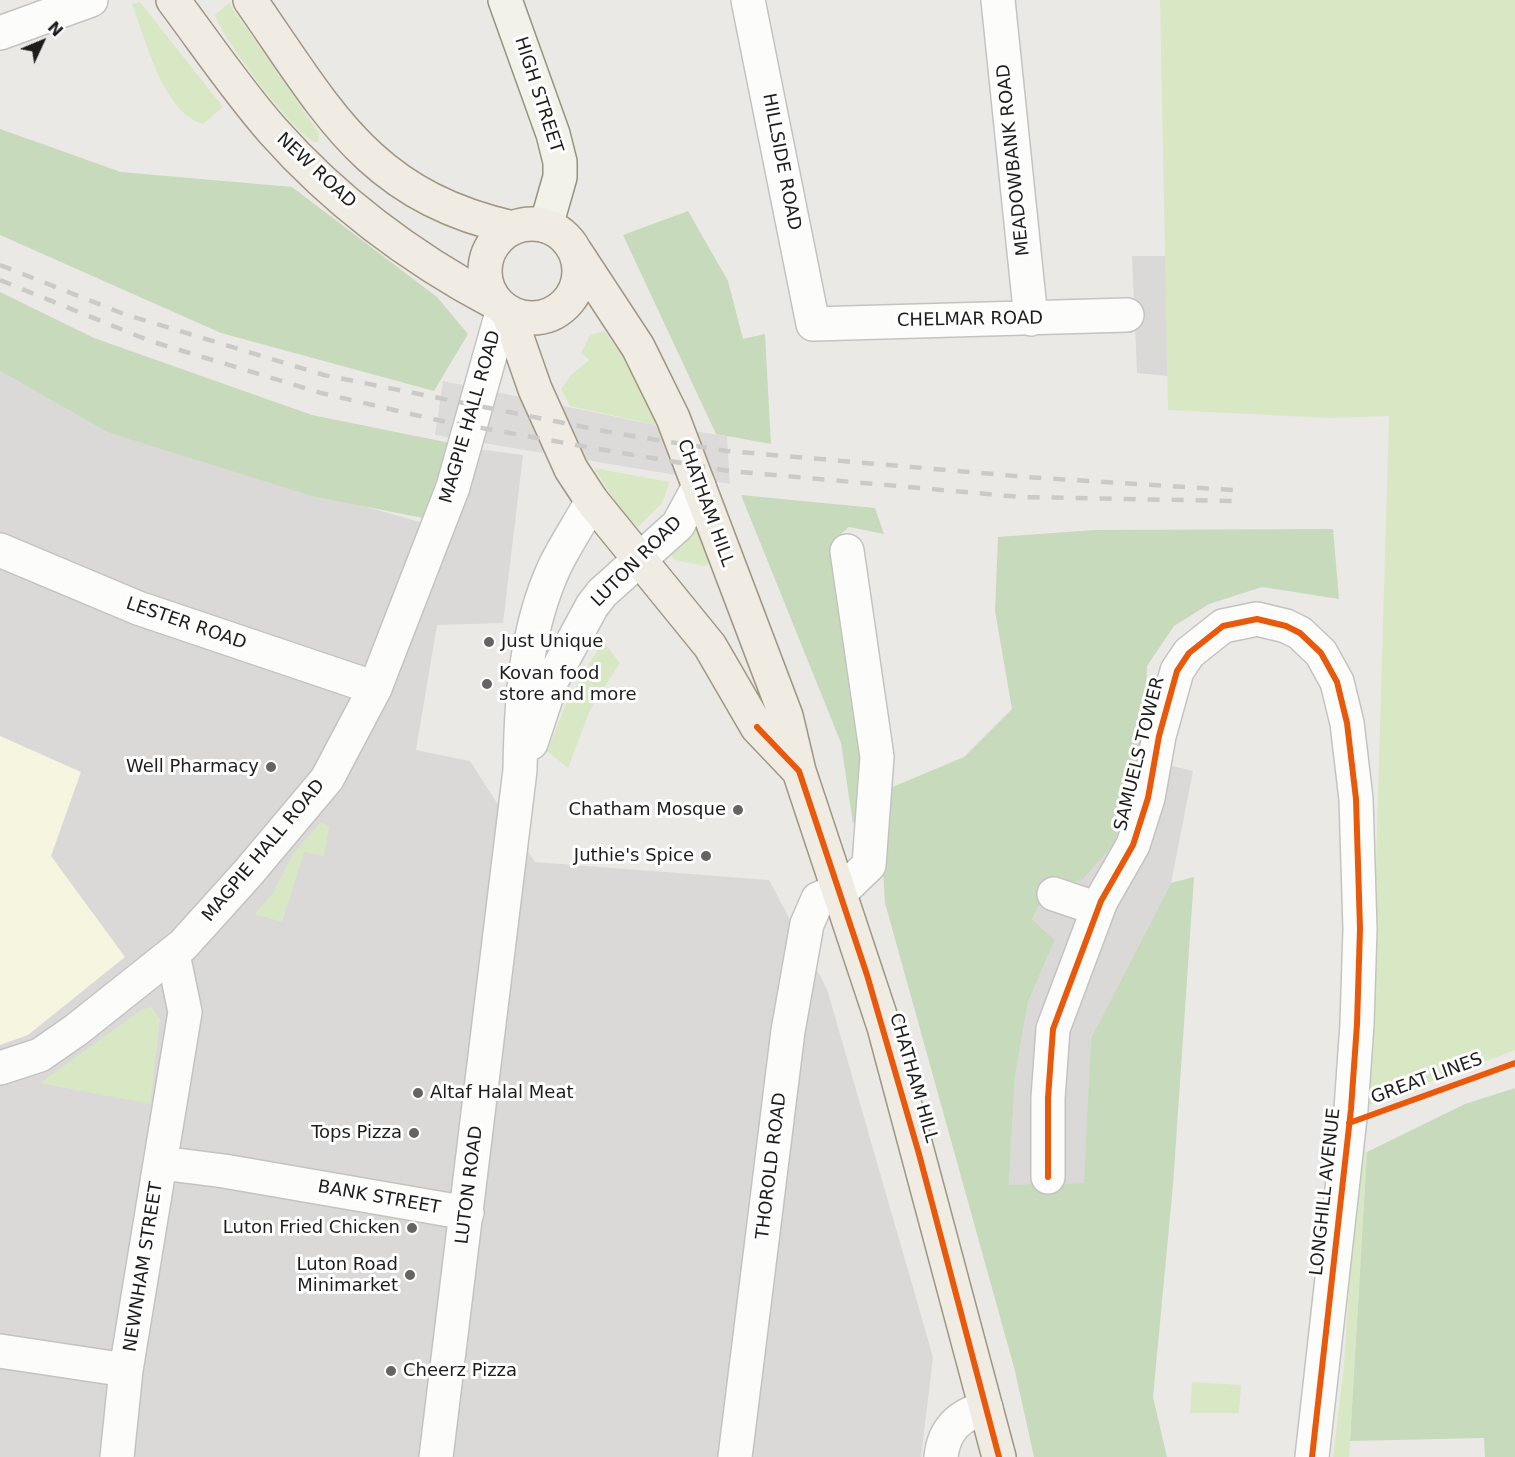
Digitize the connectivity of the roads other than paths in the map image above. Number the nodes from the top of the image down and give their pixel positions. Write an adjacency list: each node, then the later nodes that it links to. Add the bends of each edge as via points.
1 (91, 0): 7 (street)
2 (173, 0): 11 (main road, NEW ROAD, via 266,122 322,181 420,258)
3 (250, 0): 9 (main road, via 321,102 365,154 398,180 439,204)
4 (505, 0): 8 (main road, HIGH STREET, via 560,162 560,177)
5 (748, 0): 14 (street, HILLSIDE ROAD)
6 (998, 0): 13 (street, MEADOWBANK ROAD)
7 (0, 33)
8 (546, 226): 9 (main road, via 529,224); 10 (main road)
9 (513, 228): 11 (main road, via 495,241 485,261 486,283)
10 (575, 251): 11 (main road, via 577,285 571,299 560,309 532,319); 15 (main road, CHATHAM HILL, via 656,380)
11 (502, 308): 16 (main road, CHATHAM HILL, via 571,469); 20 (street, MAGPIE HALL ROAD, via 453,487)
12 (1127, 315): 13 (street, CHELMAR ROAD)
13 (1031, 319): 14 (street, CHELMAR ROAD)
14 (813, 324)
15 (699, 486): 19 (street, LUTON ROAD, via 678,525); 22 (main road, CHATHAM HILL, via 786,716)
16 (592, 501): 19 (main road, CHATHAM HILL); 21 (street, LUTON ROAD, via 554,568 537,618 521,697)
17 (0, 550): 20 (street, LESTER ROAD, via 138,608)
18 (847, 551): 23 (street, THOROLD ROAD, via 876,757 869,865)
19 (640, 560): 21 (street, LUTON ROAD, via 592,606 552,680); 22 (main road, CHATHAM HILL, via 710,646 757,727)
20 (375, 688): 27 (street, MAGPIE HALL ROAD, via 327,779)
21 (520, 770): 32 (street, LUTON ROAD)
22 (799, 771): 23 (main road, CHATHAM HILL)
23 (838, 892): 35 (main road, CHATHAM HILL, via 884,1027); 38 (street, THOROLD ROAD, via 818,899 807,924 788,1031)
24 (1054, 894): 25 (street)
25 (1098, 909): 26 (street, SAMUELS TOWER, via 1130,852 1140,825 1166,704 1181,663 1203,639 1223,626 1261,619 1286,626 1308,640 1328,663 1340,690 1356,793); 30 (street, SAMUELS TOWER, via 1051,1035)
26 (1360, 929): 41 (street, LONGHILL AVENUE, via 1351,1109)
27 (173, 954): 28 (street, MAGPIE HALL ROAD, via 40,1055); 29 (street, NEWNHAM STREET, via 185,1012)
28 (0, 1068)
29 (161, 1163): 31 (street, NEWNHAM STREET); 34 (street, NEWNHAM STREET)
30 (1048, 1177)
31 (292, 1183): 32 (street, BANK STREET)
32 (467, 1213): 37 (street, LUTON ROAD)
33 (0, 1351): 34 (street, NEWNHAM STREET)
34 (126, 1370): 36 (street, NEWNHAM STREET)
35 (986, 1408): 39 (street, via 965,1415 954,1424); 40 (main road, CHATHAM HILL)
36 (117, 1457)
37 (436, 1457)
38 (735, 1457)
39 (941, 1457)
40 (999, 1457)
41 (1312, 1457)

